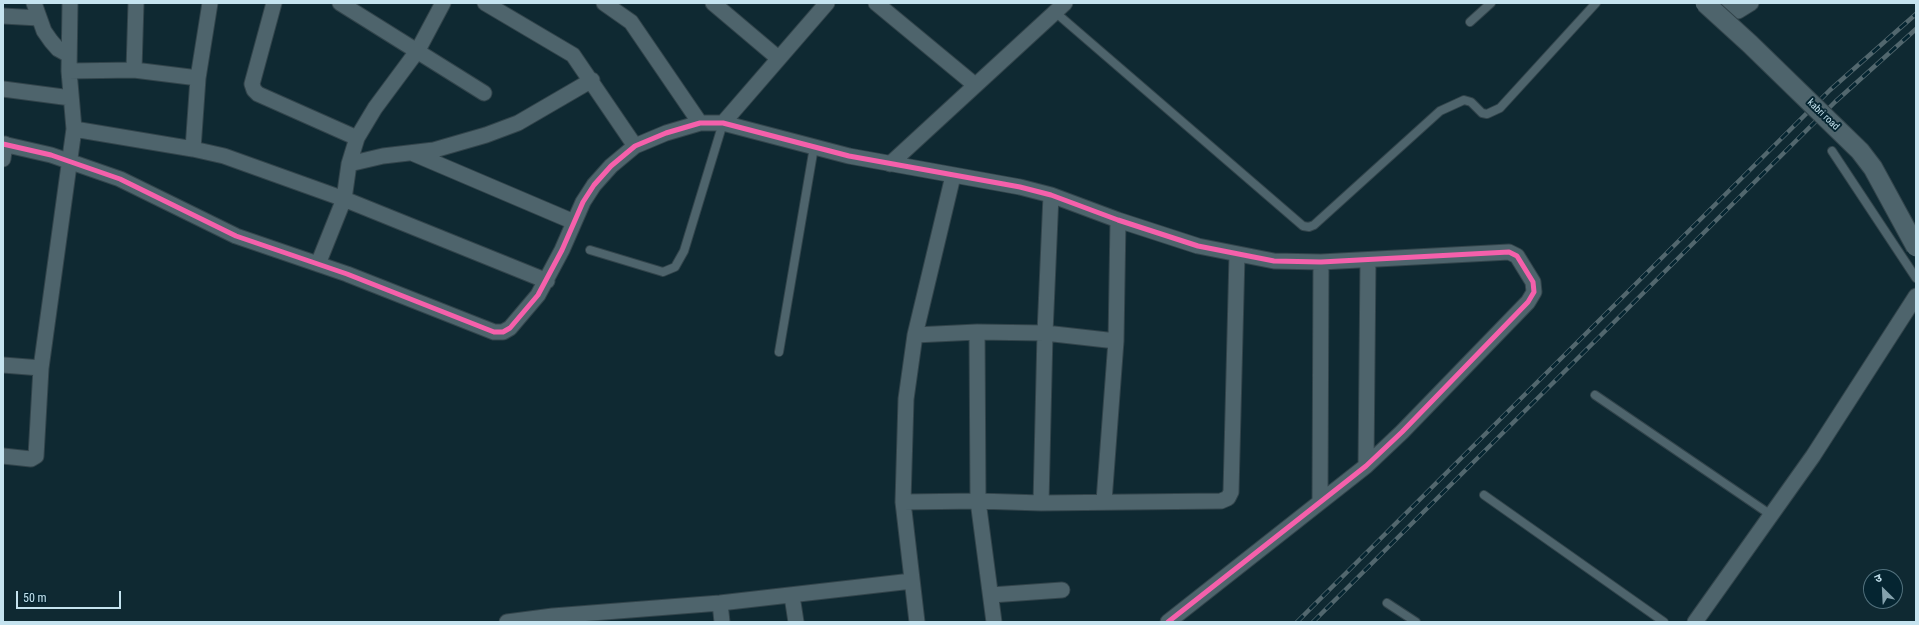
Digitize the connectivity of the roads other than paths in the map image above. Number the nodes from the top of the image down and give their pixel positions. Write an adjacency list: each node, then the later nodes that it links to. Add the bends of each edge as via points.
1 (34, 3): 20 (street)
2 (70, 3): 23 (street)
3 (136, 3): 25 (street)
4 (210, 3): 27 (street)
5 (274, 3): 36 (street, via 252,84 254,90)
6 (340, 3): 22 (street)
7 (443, 3): 22 (street)
8 (485, 3): 28 (street, via 566,50)
9 (604, 3): 34 (street, via 631,22)
10 (713, 3): 24 (street)
11 (827, 3): 24 (street)
12 (876, 3): 29 (street)
13 (1491, 3): 21 (lane)
14 (1596, 3): 18 (lane, via 1500,108 1487,114 1482,113 1471,102 1464,100 1440,111 1309,227 1303,226)
15 (1705, 3): 52 (street, kabri road, bridge, via 1860,150 1873,168)
16 (1725, 3): 17 (street, via 1738,11)
17 (1752, 3)
18 (1060, 8): 29 (street)
19 (3, 16): 20 (street)
20 (39, 18): 23 (street, via 51,41 58,49)
21 (1470, 22)
22 (418, 50): 31 (street); 36 (street, via 376,108)
23 (70, 54): 26 (street)
24 (778, 58): 33 (street)
25 (134, 70): 26 (street); 27 (street)
26 (69, 71): 32 (street)
27 (198, 78): 40 (street)
28 (592, 80): 38 (street); 42 (street, via 518,123 463,143)
29 (975, 85): 46 (street)
30 (3, 90): 32 (street)
31 (484, 93)
32 (71, 98): 35 (street)
33 (723, 123): 34 (street); 39 (street); 53 (lane, via 684,251 675,267 663,272)
34 (700, 124): 38 (street, via 666,133)
35 (74, 129): 40 (street); 44 (street)
36 (358, 138): 45 (street)
37 (4, 144): 43 (street); 44 (street)
38 (635, 146): 51 (street, via 611,166 594,186)
39 (814, 147): 46 (street); 65 (lane)
40 (193, 149): 49 (street, via 224,156)
41 (1832, 151): 58 (lane)
42 (412, 153): 45 (street, via 383,156); 51 (street)
43 (3, 160)
44 (70, 162): 57 (street, via 120,179 236,236); 67 (street)
45 (350, 164): 49 (street)
46 (890, 164): 47 (street)
47 (954, 176): 48 (street); 63 (street)
48 (1051, 194): 50 (street); 62 (street)
49 (344, 198): 57 (street); 59 (street)
50 (1118, 220): 54 (street, via 1198,246); 64 (street)
51 (574, 222): 59 (street)
52 (1916, 247)
53 (590, 250)
54 (1237, 255): 56 (street, via 1274,261); 73 (street, via 1230,495 1221,501)
55 (1368, 260): 56 (street); 70 (street); 70 (street, via 1509,252 1521,261 1534,288 1528,302)
56 (1321, 262): 75 (street)
57 (318, 264): 59 (street, via 494,332 503,332 510,328 538,295)
58 (1916, 278)
59 (546, 281)
60 (1916, 296): 77 (street)
61 (977, 332): 62 (street); 63 (street); 72 (street)
62 (1045, 333): 64 (street); 76 (street)
63 (915, 335): 74 (street, via 906,399)
64 (1116, 341): 73 (street)
65 (779, 352)
66 (3, 365): 67 (street)
67 (41, 368): 69 (street, via 36,456 31,459)
68 (1595, 395): 77 (lane)
69 (3, 456)
70 (1366, 466): 75 (street)
71 (1484, 495): 92 (lane)
72 (978, 501): 74 (street); 76 (street); 80 (street)
73 (1104, 501): 76 (street)
74 (903, 502): 78 (street)
75 (1320, 502): 90 (street)
76 (1041, 503)
77 (1771, 515): 93 (street)
78 (912, 581): 81 (street); 88 (street)
79 (1062, 590): 80 (street)
80 (991, 595): 89 (street)
81 (792, 596): 82 (street); 87 (street)
82 (720, 603): 84 (street); 86 (street)
83 (1387, 603): 91 (lane)
84 (554, 619): 85 (street)
85 (507, 622)
86 (722, 622)
87 (796, 622)
88 (916, 622)
89 (994, 622)
90 (1168, 622)
91 (1416, 622)
92 (1664, 622)
93 (1695, 622)

